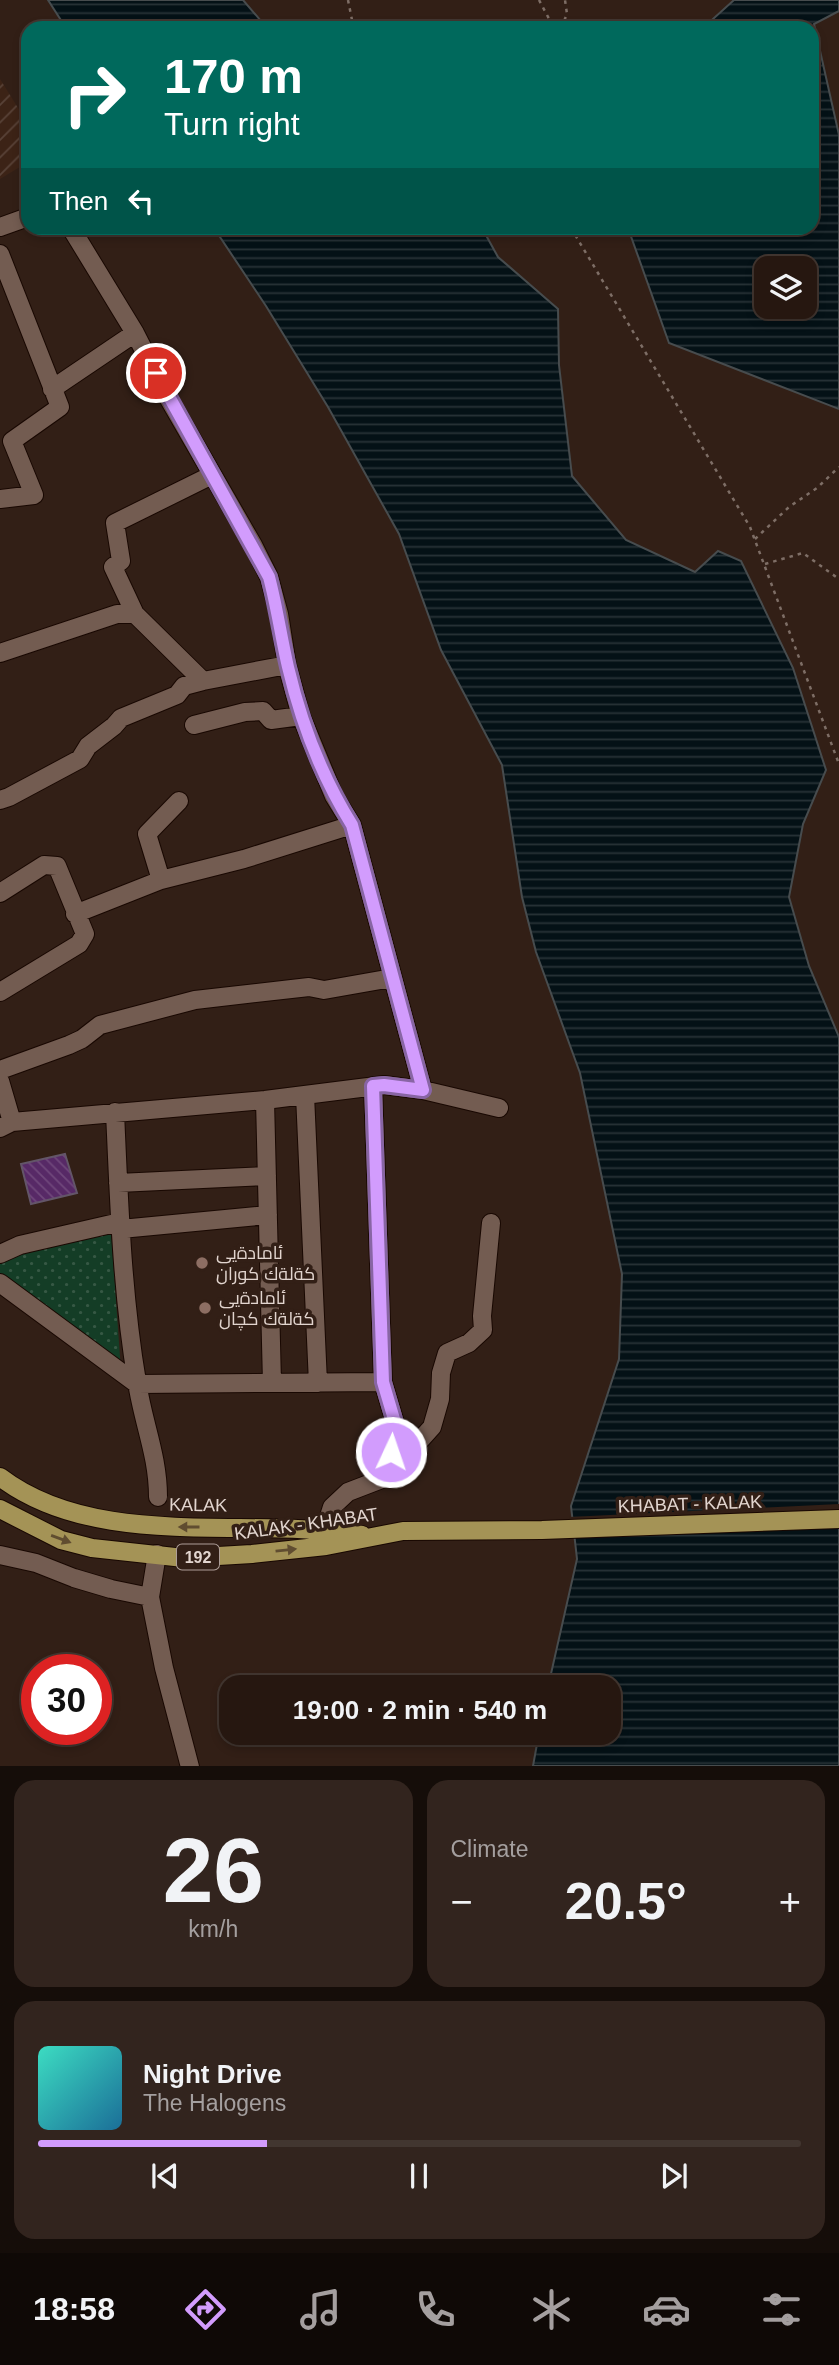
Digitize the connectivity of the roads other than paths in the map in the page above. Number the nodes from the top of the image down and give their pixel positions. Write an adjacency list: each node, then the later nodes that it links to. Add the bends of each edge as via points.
1 (21, 220): 2 (street)
2 (0, 227)
3 (75, 235): 5 (street)
4 (0, 254): 6 (street)
5 (135, 333): 6 (street); 7 (street)
6 (52, 389): 8 (street, via 60,407 12,441 34,495)
7 (212, 475): 9 (street, via 115,523 121,561 113,568); 11 (street, via 269,577)
8 (0, 499)
9 (135, 614): 10 (street, via 117,614); 12 (street)
10 (0, 653)
11 (287, 665): 12 (street); 13 (street)
12 (204, 681): 15 (street, via 184,686 177,695 121,718 88,746 80,759)
13 (301, 716): 14 (street, via 271,720 263,711 246,712); 17 (street, via 334,796)
14 (194, 724)
15 (0, 800)
16 (179, 801): 18 (street, via 147,834)
17 (352, 825): 18 (street); 21 (street)
18 (161, 880): 20 (street)
19 (0, 893): 20 (street, via 44,865 57,866)
20 (75, 914): 22 (street, via 85,934 79,944)
21 (392, 978): 23 (street, via 324,990 309,987 195,1000 100,1024 69,1045); 26 (street)
22 (0, 992)
23 (0, 1070)
24 (0, 1081): 31 (street)
25 (373, 1086): 26 (street); 27 (street); 39 (street)
26 (423, 1090): 29 (street)
27 (305, 1095): 28 (street); 41 (street)
28 (265, 1100): 30 (street); 32 (street)
29 (499, 1108)
30 (114, 1112): 31 (street); 33 (street)
31 (6, 1125)
32 (267, 1176): 33 (street); 34 (street)
33 (118, 1183): 36 (street)
34 (268, 1215): 36 (street); 40 (street)
35 (491, 1223): 44 (street, via 483,1330 447,1353 432,1427)
36 (121, 1226): 37 (street, via 20,1245); 42 (street)
37 (0, 1254)
38 (0, 1283): 42 (street)
39 (383, 1382): 41 (street); 44 (street, via 396,1426)
40 (272, 1383): 41 (street); 42 (street)
41 (318, 1383)
42 (137, 1384): 45 (street, via 158,1471)
43 (0, 1477): 48 (main road, KALAK / 192, one-way to 43, via 128,1523 49,1503)
44 (387, 1477): 48 (street, via 348,1492 332,1507)
45 (158, 1497)
46 (0, 1509): 51 (main road, KALAK - KHABAT / 192, one-way to 51, via 61,1540)
47 (839, 1519): 49 (main road, KHABAT - KALAK / 192)
48 (325, 1530): 50 (main road, KALAK / 192, via 366,1535)
49 (542, 1530): 50 (main road, KALAK - KHABAT / 192)
50 (403, 1531): 51 (main road, KALAK - KHABAT / 192, one-way to 50, via 184,1558 252,1554)
51 (157, 1554): 53 (street)
52 (0, 1555): 53 (street)
53 (150, 1597): 54 (street)
54 (190, 1766)

